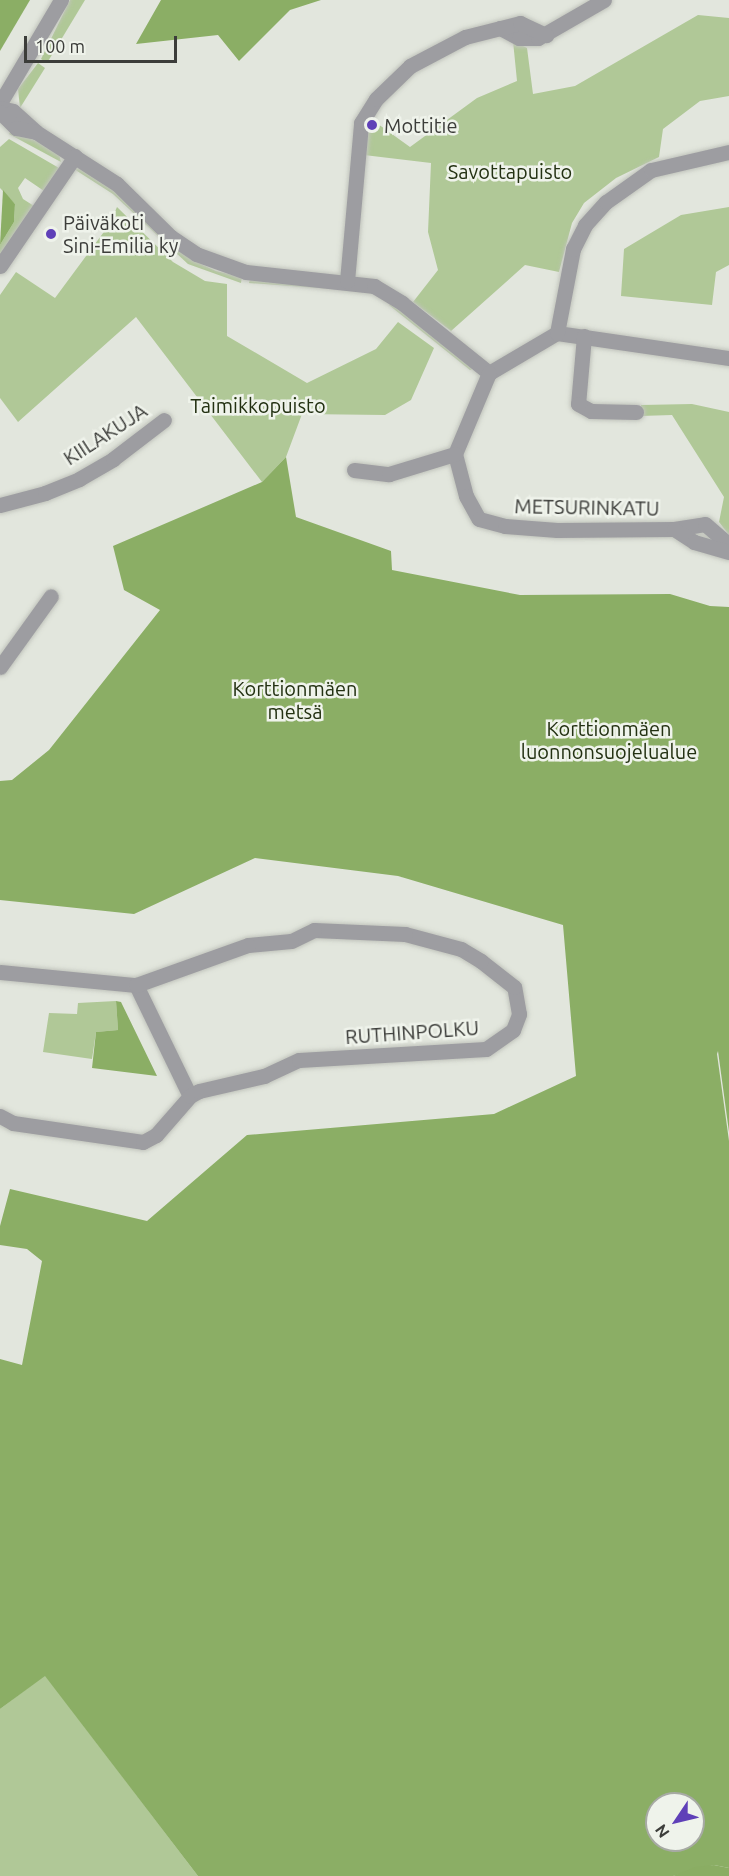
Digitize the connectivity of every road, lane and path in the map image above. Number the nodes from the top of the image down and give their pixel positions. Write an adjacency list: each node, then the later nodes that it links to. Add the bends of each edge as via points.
1 (62, 0): 3 (street)
2 (604, 0): 8 (street, via 529,41 500,28 465,37 427,55 394,80 363,117)
3 (0, 103)
4 (0, 110): 6 (street, via 13,111 36,132)
5 (729, 152): 9 (street, via 651,170 596,214 573,249)
6 (75, 156): 7 (street); 8 (street, via 117,184 183,246 208,260 246,272)
7 (0, 266)
8 (346, 281): 12 (street, via 389,294)
9 (557, 333): 10 (street); 12 (street)
10 (584, 336): 11 (street); 13 (street, via 578,404 591,411)
11 (729, 358)
12 (489, 373): 15 (street)
13 (636, 412)
14 (164, 420): 17 (street, KIILAKUJA, via 79,479)
15 (455, 454): 16 (street, via 389,474); 18 (street, METSURINKATU, via 470,505 478,519 488,523 557,530)
16 (354, 470)
17 (0, 505)
18 (674, 529): 19 (street, METSURINKATU, via 705,524); 20 (street, METSURINKATU, via 694,542)
19 (729, 545)
20 (729, 552)
21 (51, 596): 22 (street)
22 (0, 667)
23 (0, 972): 24 (street, via 116,980)
24 (136, 985): 25 (street); 25 (street, RUTHINPOLKU, via 248,945 291,941 314,930 405,934 438,942 481,961 514,987 518,1023 497,1044 486,1049 299,1060 264,1076)
25 (190, 1096): 26 (street, via 156,1135 143,1142 13,1124)
26 (0, 1116)

